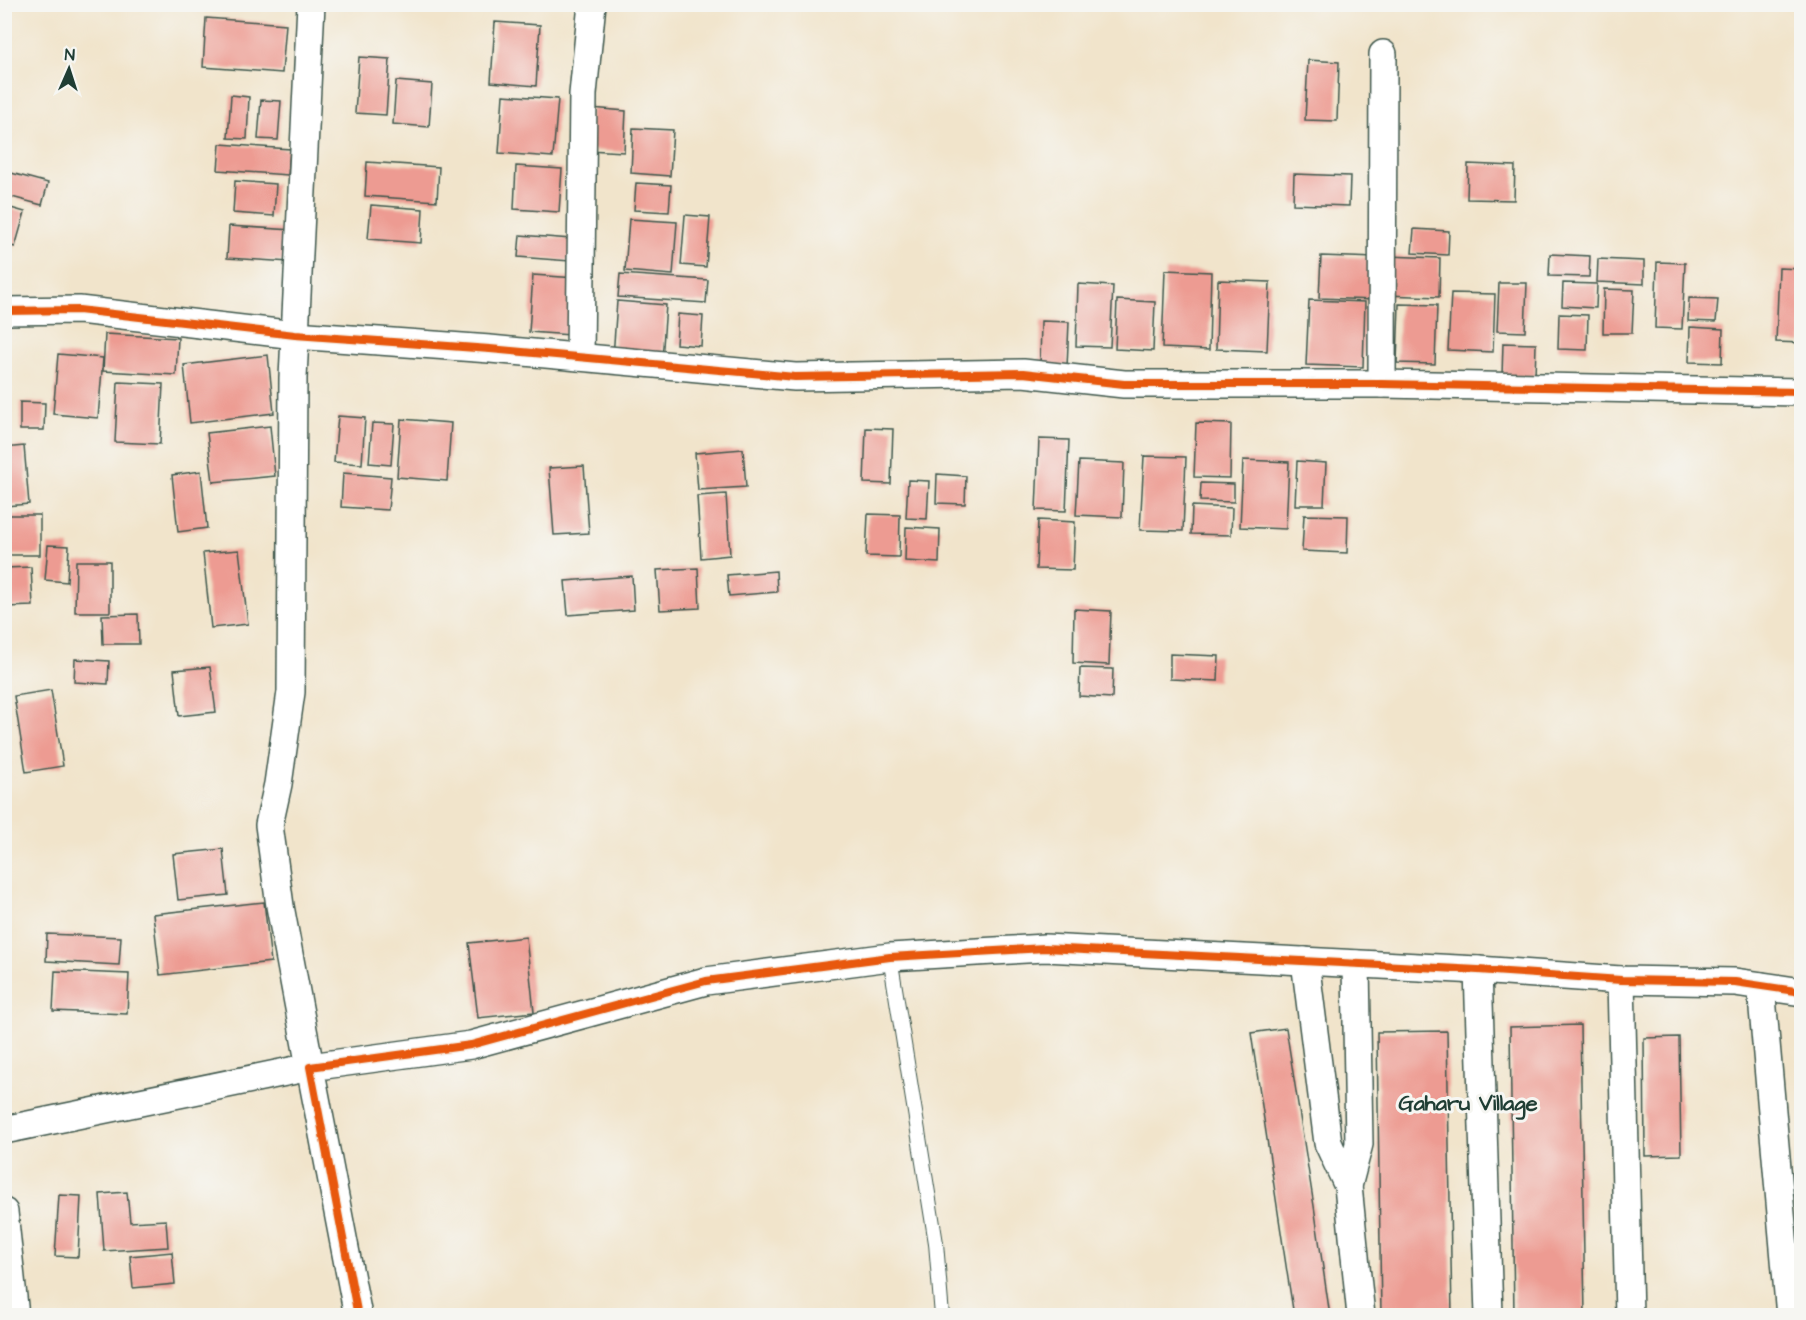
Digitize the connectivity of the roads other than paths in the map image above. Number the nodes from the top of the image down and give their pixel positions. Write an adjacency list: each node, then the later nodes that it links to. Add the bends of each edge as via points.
1 (311, 4): 5 (street)
2 (592, 4): 6 (street, via 584,94)
3 (1383, 54): 7 (street)
4 (4, 311): 5 (street, via 79,310)
5 (295, 335): 6 (street); 16 (street, via 291,692 269,825)
6 (580, 357): 7 (street, via 795,377 1023,373 1124,384)
7 (1382, 384): 8 (street)
8 (1802, 392)
9 (890, 957): 10 (street, via 1045,948); 16 (street, via 706,981 471,1045); 22 (lane, via 936,1243)
10 (1305, 961): 11 (street); 18 (street, via 1328,1143)
11 (1356, 964): 12 (street); 18 (street, via 1359,1144)
12 (1478, 970): 13 (street); 24 (street)
13 (1621, 980): 14 (street, via 1735,981); 25 (street)
14 (1761, 986): 15 (street); 26 (street)
15 (1802, 993)
16 (310, 1067): 17 (street); 21 (street)
17 (4, 1130)
18 (1348, 1186): 23 (street)
19 (4, 1212): 20 (street)
20 (15, 1316)
21 (358, 1316)
22 (942, 1316)
23 (1361, 1316)
24 (1489, 1316)
25 (1629, 1316)
26 (1790, 1316)

